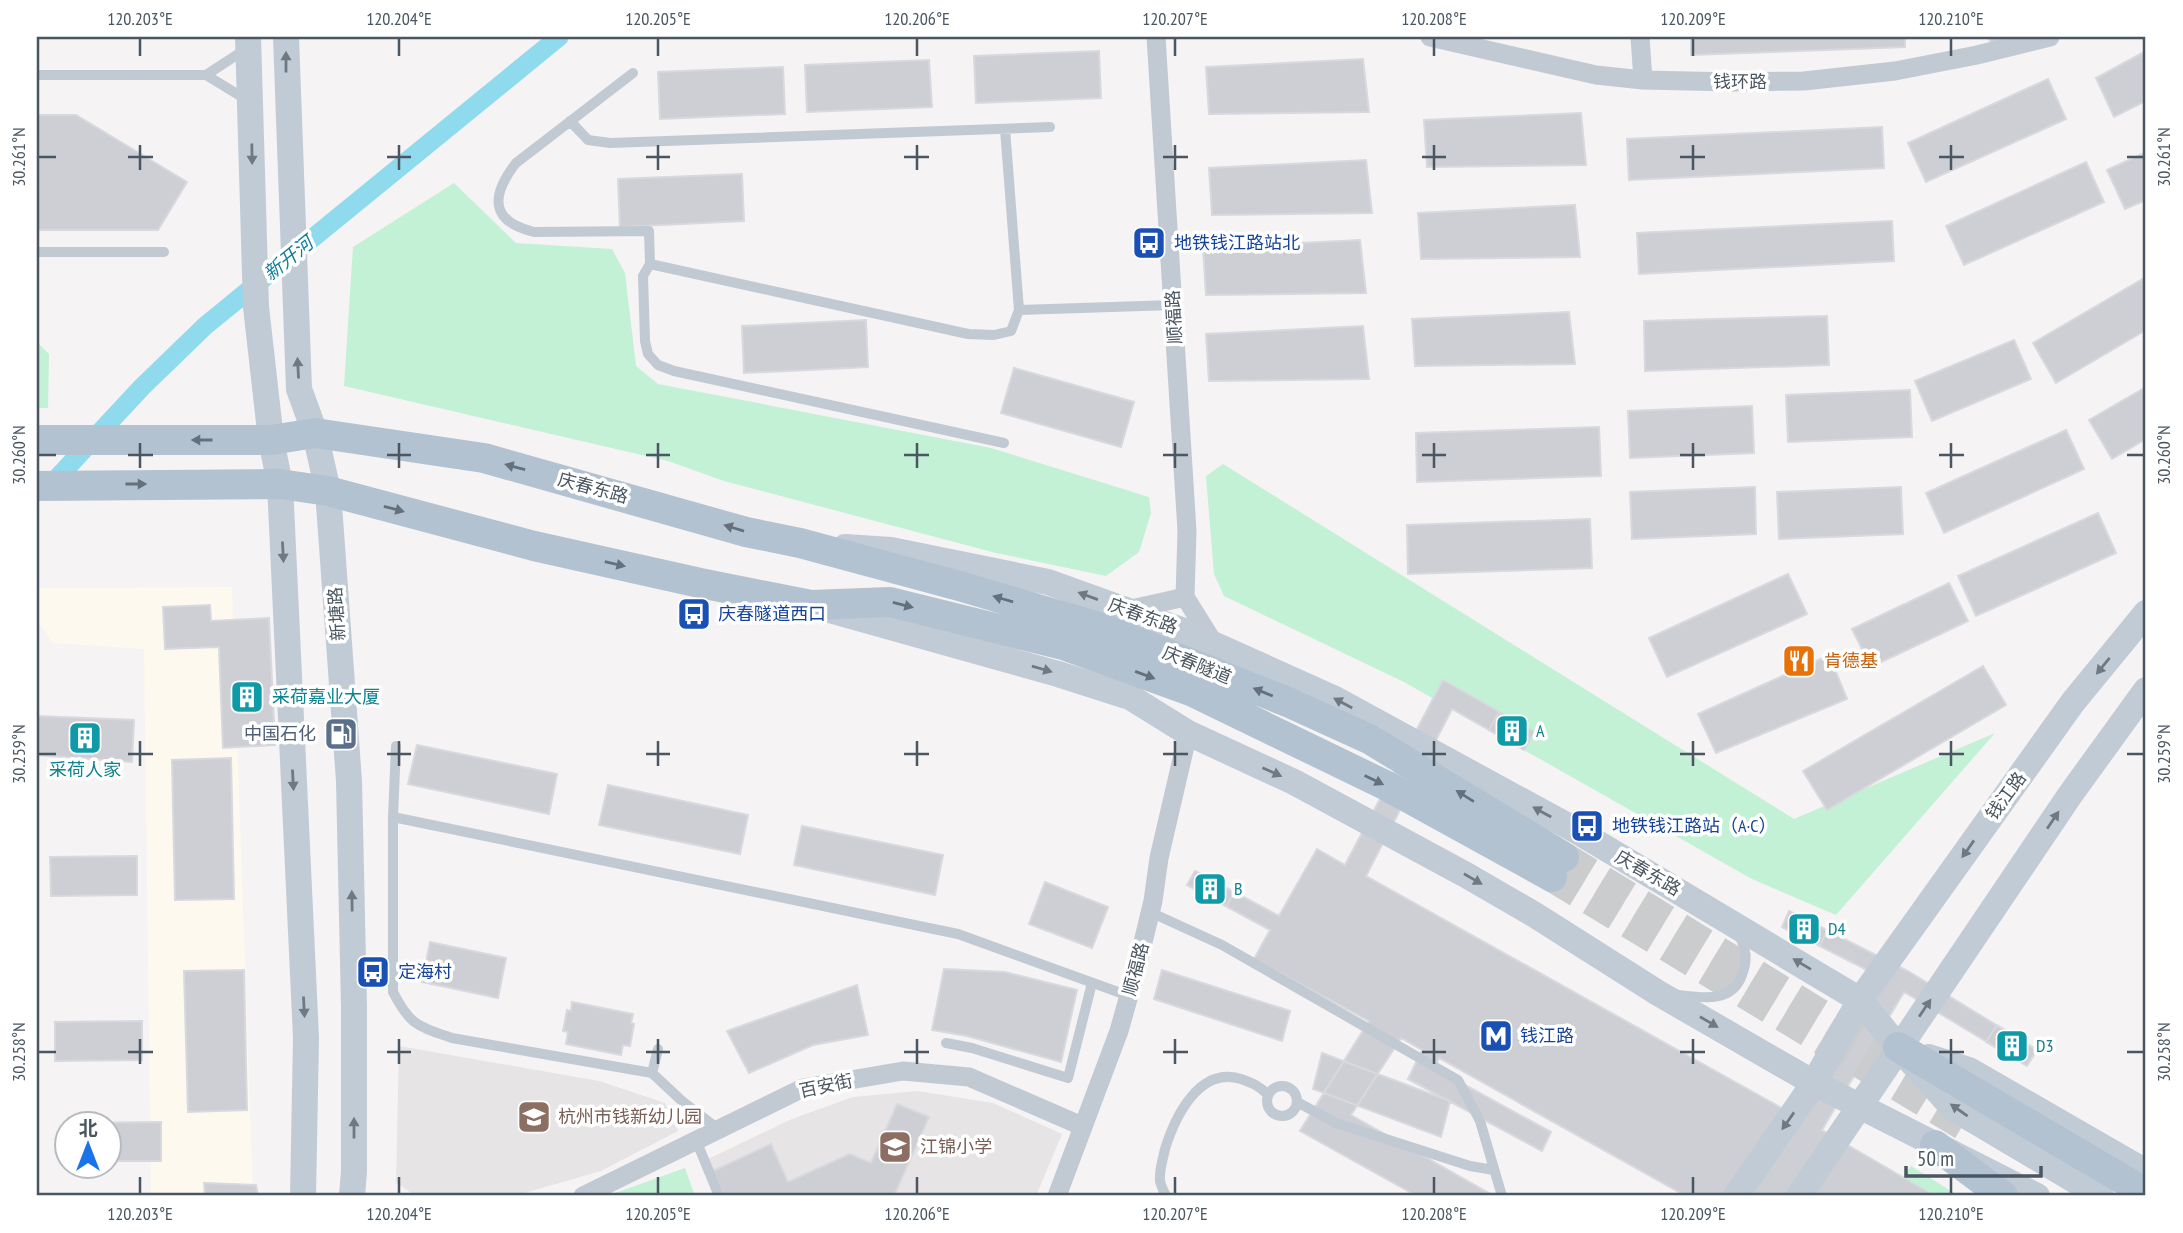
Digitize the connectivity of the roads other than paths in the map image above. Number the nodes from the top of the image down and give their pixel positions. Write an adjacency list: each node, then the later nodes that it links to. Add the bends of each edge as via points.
1 (286, 37): 20 (main road, 新塘路, one-way to 1, via 299,389)
2 (1156, 37): 18 (street, 顺福路)
3 (1430, 37): 10 (street, 钱环路, via 1597,75)
4 (1640, 37): 10 (street)
5 (2050, 37): 10 (street, 钱环路, via 1895,71 1804,81)
6 (249, 42): 9 (lane); 11 (main road)
7 (633, 73): 12 (lane)
8 (37, 75): 9 (lane)
9 (206, 75): 11 (lane)
10 (1643, 80)
11 (251, 102): 22 (main road, one-way to 22, via 256,307)
12 (570, 121): 14 (lane, via 588,139 610,142); 17 (lane, via 516,163 501,183 497,201 503,214 517,228 534,232 649,231)
13 (1049, 127): 14 (lane)
14 (1005, 129): 19 (lane)
15 (37, 252): 16 (lane)
16 (164, 252)
17 (650, 264): 19 (lane, via 968,334 1011,331); 23 (lane, via 643,276 645,341 657,365)
18 (1173, 305): 19 (lane); 28 (street, 顺福路, via 1187,531)
19 (1019, 310)
20 (315, 433): 22 (main road, 庆春东路); 26 (main road, 新塘路); 27 (main road, 庆春东路, one-way to 20, via 484,458)
21 (47, 440): 22 (main road, 庆春东路, one-way to 21)
22 (271, 440): 24 (main road)
23 (1004, 443)
24 (280, 484): 25 (main road, one-way to 24); 26 (main road); 57 (main road, one-way to 57, via 306,1038)
25 (37, 486)
26 (328, 491): 29 (main road, one-way to 29, via 534,546); 58 (main road, 新塘路, one-way to 26, via 349,781)
27 (800, 543): 29 (main road, 庆春隧道, one-way to 27, via 890,602 1063,645 1182,688 1558,867 1369,739 1290,703 1105,629); 30 (main road, 庆春东路, one-way to 27, via 1048,582 891,550)
28 (1185, 597): 30 (street); 32 (street)
29 (811, 605): 34 (main road, one-way to 34, via 1130,697)
30 (1127, 610): 32 (main road, 庆春东路)
31 (2146, 613): 42 (main road, 钱江路, one-way to 42, via 2073,702)
32 (1215, 645): 38 (main road, 庆春东路, one-way to 32, via 1333,698)
33 (2146, 690): 44 (main road, one-way to 33)
34 (1188, 733): 37 (street, 顺福路); 40 (main road, one-way to 40, via 1397,836)
35 (396, 746): 36 (lane)
36 (393, 817): 39 (lane, via 958,934); 46 (lane, via 393,992 405,1015 452,1038)
37 (1150, 912): 41 (street, 顺福路); 55 (lane, via 1222,945 1458,1080 1480,1121)
38 (1732, 922): 40 (lane, via 1746,951 1745,968 1731,993 1708,999); 42 (main road, 庆春东路, one-way to 38)
39 (1092, 983): 41 (lane); 43 (lane, via 1068,1078)
40 (1658, 993): 47 (main road, one-way to 47)
41 (1129, 996): 51 (street, 顺福路)
42 (1860, 1000): 44 (main road, 庆春东路); 47 (main road, 钱江路)
43 (946, 1043)
44 (1898, 1047): 50 (main road); 56 (main road); 68 (main road, 庆春东路, one-way to 44, via 1953,1108)
45 (658, 1049): 46 (lane)
46 (652, 1073): 52 (lane)
47 (1814, 1083): 50 (main road); 64 (main road, 钱江路, one-way to 64)
48 (1268, 1095): 49 (lane, via 1282,1086 1296,1094); 49 (lane, via 1269,1109 1282,1116 1290,1114); 62 (lane, via 1259,1085 1236,1077 1217,1077 1186,1101 1171,1128 1161,1163 1160,1181)
49 (1297, 1102): 55 (lane, via 1336,1123)
50 (1861, 1106): 54 (main road); 65 (main road)
51 (1082, 1126): 52 (street, 百安街, via 969,1077 903,1071 803,1088); 61 (street, 顺福路)
52 (718, 1129): 53 (street, 百安街)
53 (695, 1139): 59 (street, 百安街); 60 (lane)
54 (1935, 1145): 66 (main road); 67 (main road)
55 (1494, 1170): 63 (lane)
56 (2144, 1177)
57 (303, 1196)
58 (352, 1196)
59 (583, 1196)
60 (719, 1196)
61 (1057, 1196)
62 (1166, 1196)
63 (1502, 1196)
64 (1736, 1196)
65 (1799, 1196)
66 (2003, 1196)
67 (2037, 1196)
68 (2101, 1196)

